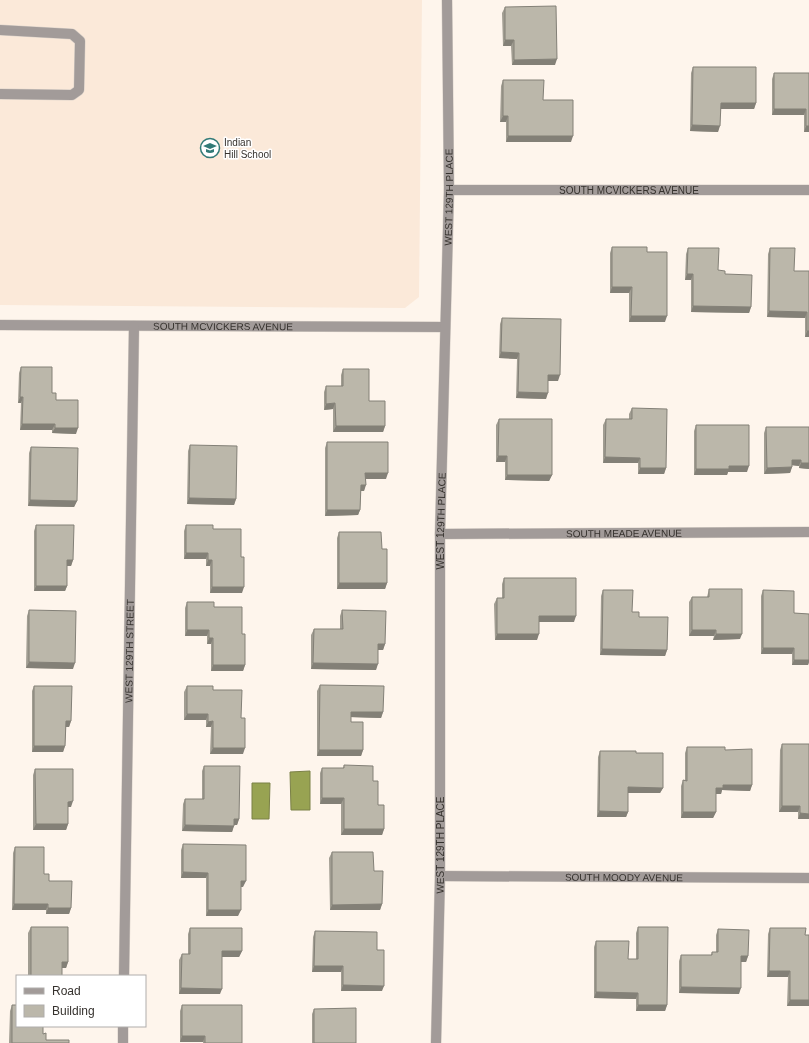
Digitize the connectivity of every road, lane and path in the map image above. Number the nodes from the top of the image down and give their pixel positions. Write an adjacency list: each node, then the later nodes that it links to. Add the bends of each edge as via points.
1 (447, 0): 4 (street, WEST 129TH PLACE)
2 (0, 30): 3 (street, via 72,34 80,42 79,90 72,95)
3 (0, 94)
4 (448, 190): 5 (street, SOUTH MCVICKERS AVENUE); 8 (street, WEST 129TH PLACE)
5 (809, 190)
6 (0, 325): 7 (street, SOUTH MCVICKERS AVENUE)
7 (134, 326): 8 (street, SOUTH MCVICKERS AVENUE); 13 (street, WEST 129TH STREET)
8 (445, 327): 10 (street, WEST 129TH PLACE)
9 (809, 532): 10 (street, SOUTH MEADE AVENUE)
10 (440, 534): 11 (street, WEST 129TH PLACE)
11 (440, 876): 12 (street, SOUTH MOODY AVENUE); 16 (street, WEST 129TH PLACE)
12 (809, 878)
13 (124, 975)
14 (123, 1027): 15 (street)
15 (123, 1043)
16 (436, 1043)

